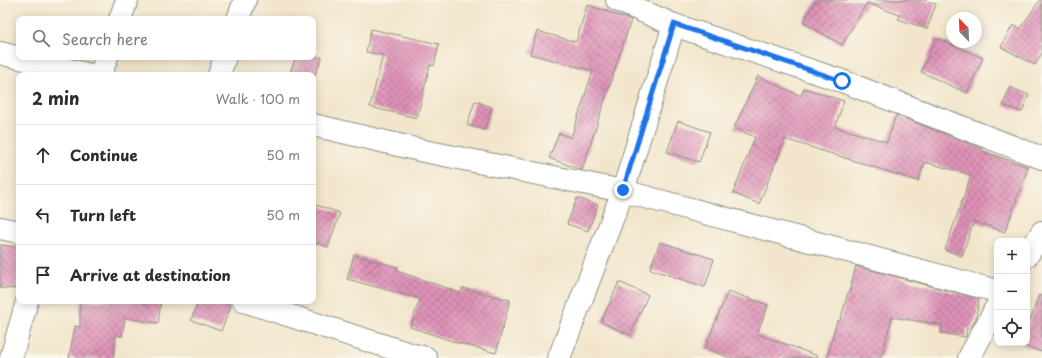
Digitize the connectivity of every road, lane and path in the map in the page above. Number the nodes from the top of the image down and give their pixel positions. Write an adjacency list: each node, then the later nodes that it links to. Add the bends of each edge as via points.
1 (127, 0): 5 (street)
2 (245, 0): 6 (street)
3 (617, 0): 4 (street)
4 (642, 5): 7 (street)
5 (121, 16)
6 (239, 16)
7 (674, 24): 17 (street, via 842,81); 18 (street)
8 (0, 53): 9 (street)
9 (16, 57)
10 (29, 60): 13 (street)
11 (106, 60): 14 (street)
12 (224, 60): 15 (street)
13 (78, 72)
14 (101, 72)
15 (220, 72)
16 (316, 126): 18 (street, via 424,151)
17 (1042, 158)
18 (623, 190): 23 (street); 29 (street)
19 (0, 228): 20 (street)
20 (16, 231)
21 (1042, 232): 22 (street)
22 (1030, 251)
23 (994, 290)
24 (26, 304): 28 (street)
25 (253, 304): 27 (street)
26 (995, 310): 30 (street)
27 (415, 357)
28 (11, 358)
29 (559, 358)
30 (968, 358)

